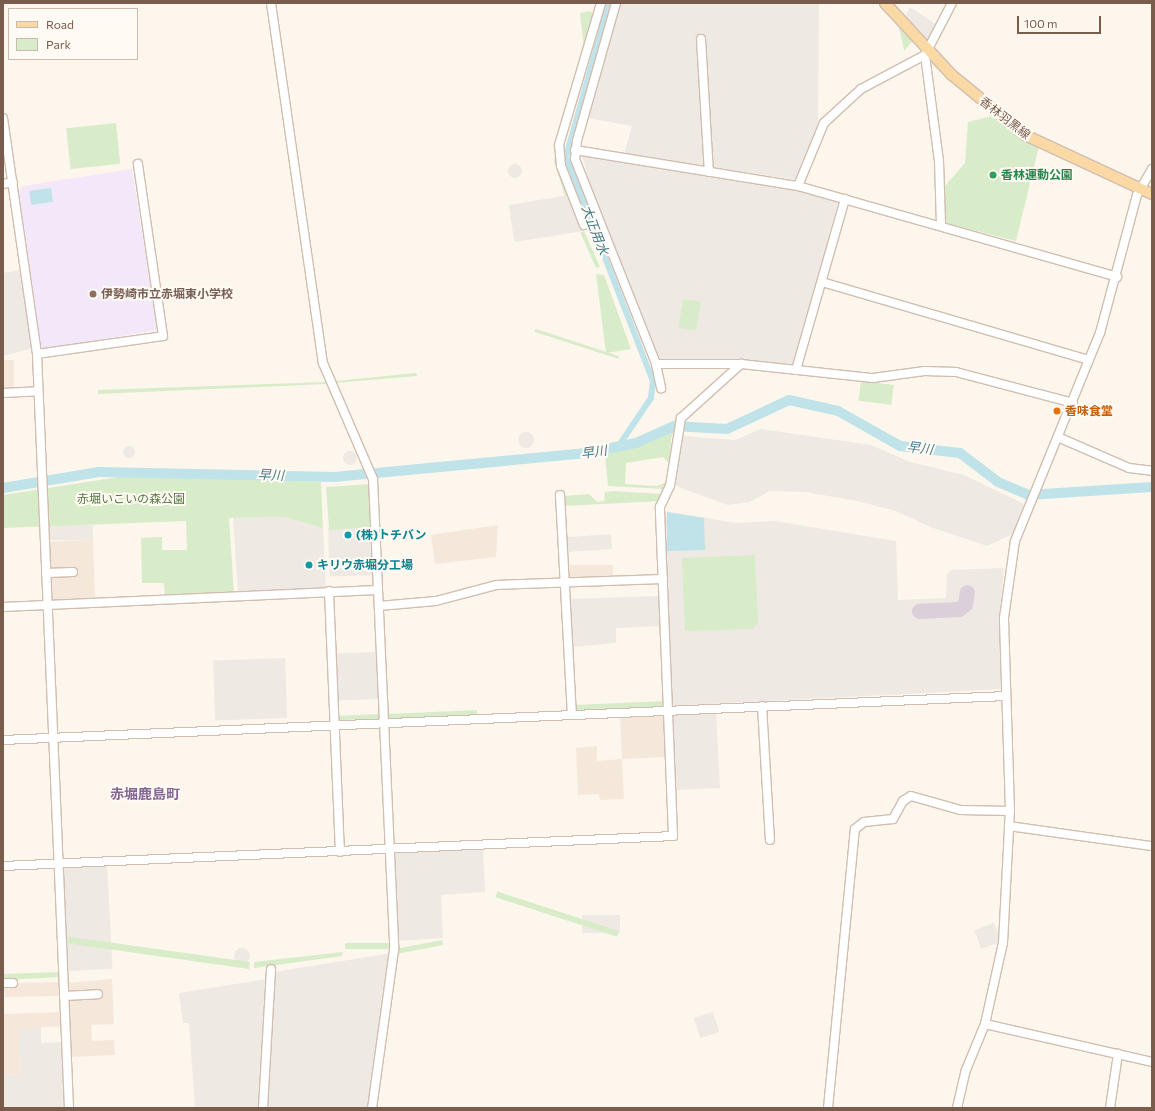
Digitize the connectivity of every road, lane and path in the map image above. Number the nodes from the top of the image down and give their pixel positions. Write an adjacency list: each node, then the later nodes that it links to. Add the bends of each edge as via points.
1 (271, 3): 39 (street, via 323,363 373,479)
2 (601, 3): 19 (street, via 559,145 560,166)
3 (616, 3): 9 (street)
4 (884, 3): 7 (main road, 香林羽黒線)
5 (952, 3): 7 (street)
6 (701, 39): 12 (street)
7 (926, 53): 15 (street, via 869,84 830,116 820,129); 16 (main road, 香林羽黒線, via 1025,135); 20 (street, via 939,161)
8 (3, 118): 13 (street)
9 (575, 150): 12 (street); 25 (street, via 578,169)
10 (138, 164): 23 (street, via 163,336)
11 (1152, 169): 16 (street)
12 (709, 172): 15 (street)
13 (13, 182): 14 (street); 23 (street)
14 (3, 184)
15 (798, 186): 18 (street)
16 (1140, 189): 17 (main road, 香林羽黒線); 21 (street)
17 (1152, 194)
18 (845, 199): 20 (street); 22 (street)
19 (584, 225)
20 (941, 226): 21 (street)
21 (1117, 277): 24 (street)
22 (822, 282): 24 (street); 27 (street)
23 (36, 354): 29 (street)
24 (1089, 360): 31 (street)
25 (656, 364): 26 (street); 28 (street)
26 (741, 364): 27 (street); 37 (street, via 681,418 670,486 660,507)
27 (796, 370): 31 (street, via 873,378 925,371 956,372)
28 (661, 388)
29 (38, 391): 30 (street); 36 (street)
30 (3, 393)
31 (1073, 403): 32 (street)
32 (1060, 438): 33 (street, via 1129,468); 44 (street, via 1015,541 1004,611)
33 (1152, 471)
34 (560, 495): 38 (street)
35 (73, 572): 36 (street)
36 (46, 573): 41 (street)
37 (663, 579): 38 (street); 46 (street)
38 (566, 583): 42 (street, via 496,585 436,601); 47 (street)
39 (378, 590): 40 (street); 42 (street)
40 (329, 591): 41 (street); 49 (street)
41 (47, 605): 43 (street); 50 (street)
42 (379, 606): 48 (street)
43 (3, 607)
44 (1006, 696): 45 (street); 52 (street)
45 (762, 706): 46 (street); 54 (street)
46 (668, 710): 47 (street); 56 (street, via 673,836)
47 (572, 714): 48 (street)
48 (384, 723): 49 (street); 56 (street)
49 (335, 725): 50 (street); 57 (street)
50 (53, 738): 51 (street); 58 (street)
51 (3, 740)
52 (1010, 812): 53 (street); 71 (street, via 960,810 911,796 903,801 893,819 864,822 855,830)
53 (1009, 826): 55 (street); 65 (street, via 1003,950)
54 (770, 840)
55 (1152, 846)
56 (389, 849): 57 (street); 70 (street, via 394,958)
57 (340, 852): 58 (street)
58 (59, 863): 59 (street); 64 (street)
59 (3, 866)
60 (271, 969): 69 (street)
61 (13, 982): 62 (street)
62 (3, 983)
63 (98, 994): 64 (street)
64 (64, 996): 68 (street)
65 (985, 1024): 66 (street); 72 (street, via 966,1070)
66 (1118, 1054): 67 (street); 73 (street)
67 (1152, 1062)
68 (69, 1108)
69 (263, 1108)
70 (372, 1108)
71 (828, 1108)
72 (957, 1108)
73 (1110, 1108)

